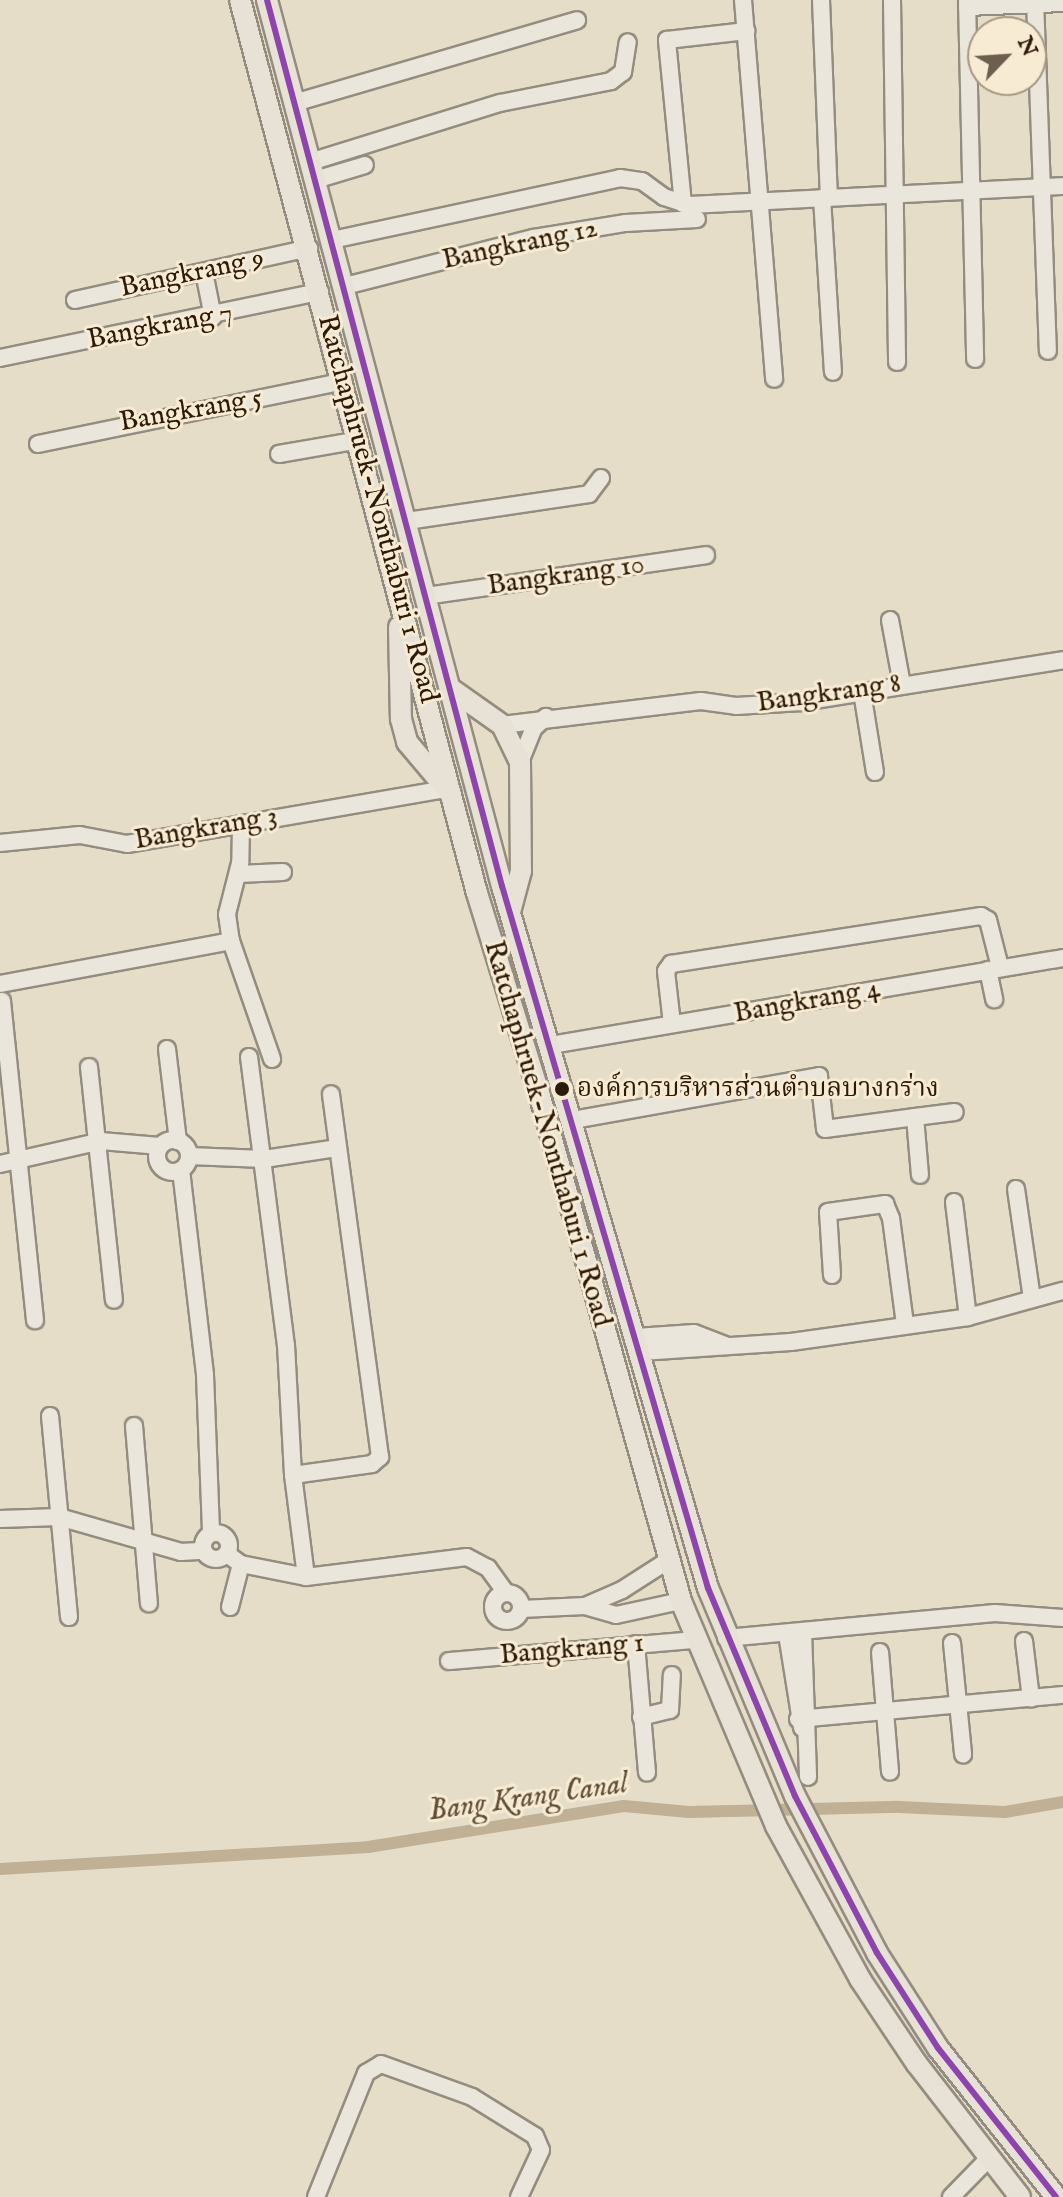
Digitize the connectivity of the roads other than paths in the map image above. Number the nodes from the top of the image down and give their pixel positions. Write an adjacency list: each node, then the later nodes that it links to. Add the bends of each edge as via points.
1 (240, 0): 24 (main road, Ratchaphruek-Nonthaburi 1 Road)
2 (267, 0): 12 (main road, Ratchaphruek-Nonthaburi 1 Road)
3 (743, 0): 10 (street)
4 (821, 0): 19 (street)
5 (892, 0): 18 (street)
6 (1035, 2): 7 (street); 8 (street); 16 (street)
7 (967, 3): 17 (street)
8 (1063, 3)
9 (577, 20): 12 (street)
10 (746, 31): 20 (street); 21 (street, via 667,40)
11 (628, 42): 14 (street, via 623,72 611,81 500,103)
12 (294, 103): 14 (main road, Ratchaphruek-Nonthaburi 1 Road)
13 (365, 165): 14 (street)
14 (312, 171): 23 (main road, Ratchaphruek-Nonthaburi 1 Road)
15 (1063, 186): 16 (street)
16 (1042, 187): 17 (street); 30 (street)
17 (971, 191): 18 (street); 32 (street)
18 (895, 194): 19 (street); 33 (street)
19 (826, 198): 20 (street); 34 (street)
20 (760, 201): 21 (street); 35 (street)
21 (683, 204): 23 (street, via 642,181 620,178)
22 (697, 219): 26 (street, Bangkrang 12, via 626,223 534,238)
23 (332, 240): 26 (main road, Ratchaphruek-Nonthaburi 1 Road)
24 (309, 248): 25 (street, Bangkrang 9); 27 (main road, Ratchaphruek-Nonthaburi 1 Road)
25 (204, 272): 28 (street, Bangkrang 9); 29 (street)
26 (345, 286): 41 (main road, Ratchaphruek-Nonthaburi 1 Road)
27 (320, 292): 29 (street, Bangkrang 7); 36 (main road, Ratchaphruek-Nonthaburi 1 Road)
28 (75, 300)
29 (213, 317): 31 (street, Bangkrang 7)
30 (1048, 351)
31 (0, 358)
32 (975, 359)
33 (897, 362)
34 (833, 372)
35 (774, 379)
36 (344, 381): 37 (main road, Ratchaphruek-Nonthaburi 1 Road); 38 (street, Bangkrang 5)
37 (359, 440): 39 (street); 43 (main road, Ratchaphruek-Nonthaburi 1 Road)
38 (38, 444)
39 (279, 454)
40 (601, 478): 41 (street, via 589,494)
41 (407, 521): 44 (main road, Ratchaphruek-Nonthaburi 1 Road)
42 (706, 555): 44 (street, Bangkrang 10)
43 (397, 585): 53 (main road, via 401,719 407,742); 55 (main road, Ratchaphruek-Nonthaburi 1 Road)
44 (426, 596): 48 (main road, Ratchaphruek-Nonthaburi 1 Road)
45 (890, 620): 47 (street)
46 (1063, 660): 47 (street, Bangkrang 8)
47 (902, 685): 49 (street, Bangkrang 8)
48 (451, 689): 51 (main road); 61 (main road, Ratchaphruek-Nonthaburi 1 Road)
49 (862, 692): 50 (street, Bangkrang 8, via 773,704 701,701); 54 (street)
50 (546, 717): 51 (street, Bangkrang 8); 52 (street, via 533,729)
51 (502, 725): 52 (main road)
52 (520, 762): 61 (main road, via 522,856)
53 (427, 769): 55 (main road); 56 (street, via 421,788)
54 (875, 772)
55 (449, 791): 56 (street, Bangkrang 3); 107 (main road, Ratchaphruek-Nonthaburi 1 Road)
56 (412, 794): 57 (street, Bangkrang 3)
57 (241, 824): 58 (street, Bangkrang 3, via 127,844 68,835); 60 (street)
58 (0, 843)
59 (283, 872): 60 (street)
60 (238, 874): 62 (street, via 227,914)
61 (510, 913): 69 (main road, Ratchaphruek-Nonthaburi 1 Road)
62 (231, 941): 65 (street); 72 (street)
63 (1063, 958): 64 (street, Bangkrang 4)
64 (994, 968): 66 (street); 68 (street, Bangkrang 4); 68 (street, via 988,920 981,916 671,964 666,971)
65 (0, 984)
66 (994, 999)
67 (2, 1001): 82 (street)
68 (672, 1024): 69 (street, Bangkrang 4)
69 (551, 1045): 77 (main road, Ratchaphruek-Nonthaburi 1 Road)
70 (167, 1049): 78 (street)
71 (249, 1057): 83 (street)
72 (272, 1059)
73 (89, 1067): 79 (street)
74 (331, 1094): 81 (street)
75 (955, 1112): 76 (street)
76 (915, 1117): 77 (street, via 825,1129 819,1076); 86 (street)
77 (573, 1120): 97 (main road, Ratchaphruek-Nonthaburi 1 Road)
78 (178, 1141): 80 (street); 84 (street)
79 (94, 1142): 80 (street); 82 (street); 93 (street)
80 (160, 1146): 84 (street, via 160,1167)
81 (338, 1148): 83 (street); 100 (street, via 380,1457 372,1464)
82 (19, 1158): 85 (street); 95 (street)
83 (264, 1159): 84 (street); 100 (street, via 286,1345)
84 (185, 1163): 103 (street, via 205,1375)
85 (0, 1164)
86 (920, 1175)
87 (1016, 1189): 92 (street)
88 (954, 1202): 94 (street)
89 (832, 1275): 96 (street, via 828,1212 885,1204)
90 (1063, 1276): 91 (street)
91 (1063, 1292): 92 (street)
92 (1032, 1299): 94 (street)
93 (114, 1300)
94 (968, 1317): 96 (street)
95 (35, 1320)
96 (905, 1325): 97 (street, via 731,1347 694,1333)
97 (638, 1344): 120 (main road, Ratchaphruek-Nonthaburi 1 Road)
98 (50, 1416): 101 (street)
99 (134, 1426): 104 (street)
100 (293, 1475): 108 (street)
101 (59, 1517): 102 (street); 104 (street); 117 (street)
102 (0, 1519)
103 (211, 1533): 105 (street); 106 (street, via 227,1538)
104 (146, 1544): 105 (street); 112 (street)
105 (203, 1551): 106 (street, via 217,1559)
106 (234, 1559): 108 (street); 115 (street)
107 (669, 1560): 109 (street); 111 (main road, Ratchaphruek-Nonthaburi 1 Road)
108 (306, 1577): 110 (street, via 467,1557 488,1568)
109 (638, 1581): 113 (street); 114 (street)
110 (506, 1593): 116 (street, via 517,1597); 116 (street, via 494,1605 498,1617 514,1620)
111 (681, 1601): 114 (street); 121 (main road, Ratchaphruek-Nonthaburi 1 Road)
112 (149, 1603)
113 (585, 1606): 114 (street, via 616,1615); 116 (street)
114 (651, 1606)
115 (230, 1607)
116 (521, 1609)
117 (69, 1617)
118 (1063, 1618): 119 (street, via 995,1613)
119 (795, 1633): 120 (street); 133 (street)
120 (726, 1638): 143 (main road, Ratchaphruek-Nonthaburi 1 Road, via 810,1828 877,1953 938,2048)
121 (696, 1640): 124 (street, Bangkrang 1); 138 (main road, Ratchaphruek-Nonthaburi 1 Road, via 776,1826 860,1979)
122 (1024, 1641): 129 (street)
123 (952, 1643): 130 (street)
124 (636, 1644): 126 (street, Bangkrang 1); 132 (street)
125 (880, 1652): 131 (street)
126 (449, 1661)
127 (672, 1675): 132 (street, via 670,1710)
128 (1063, 1695): 129 (street)
129 (1031, 1699): 130 (street)
130 (958, 1704): 131 (street); 134 (street)
131 (885, 1712): 133 (street); 135 (street)
132 (641, 1717): 136 (street)
133 (803, 1724): 137 (street)
134 (963, 1754)
135 (890, 1772)
136 (647, 1773)
137 (808, 1777)
138 (989, 2158): 141 (street); 142 (main road, Ratchaphruek-Nonthaburi 1 Road)
139 (316, 2197): 140 (street, via 366,2073 381,2064 472,2097 535,2136 541,2150)
140 (519, 2197)
141 (951, 2197)
142 (1020, 2197)
143 (1056, 2197)

